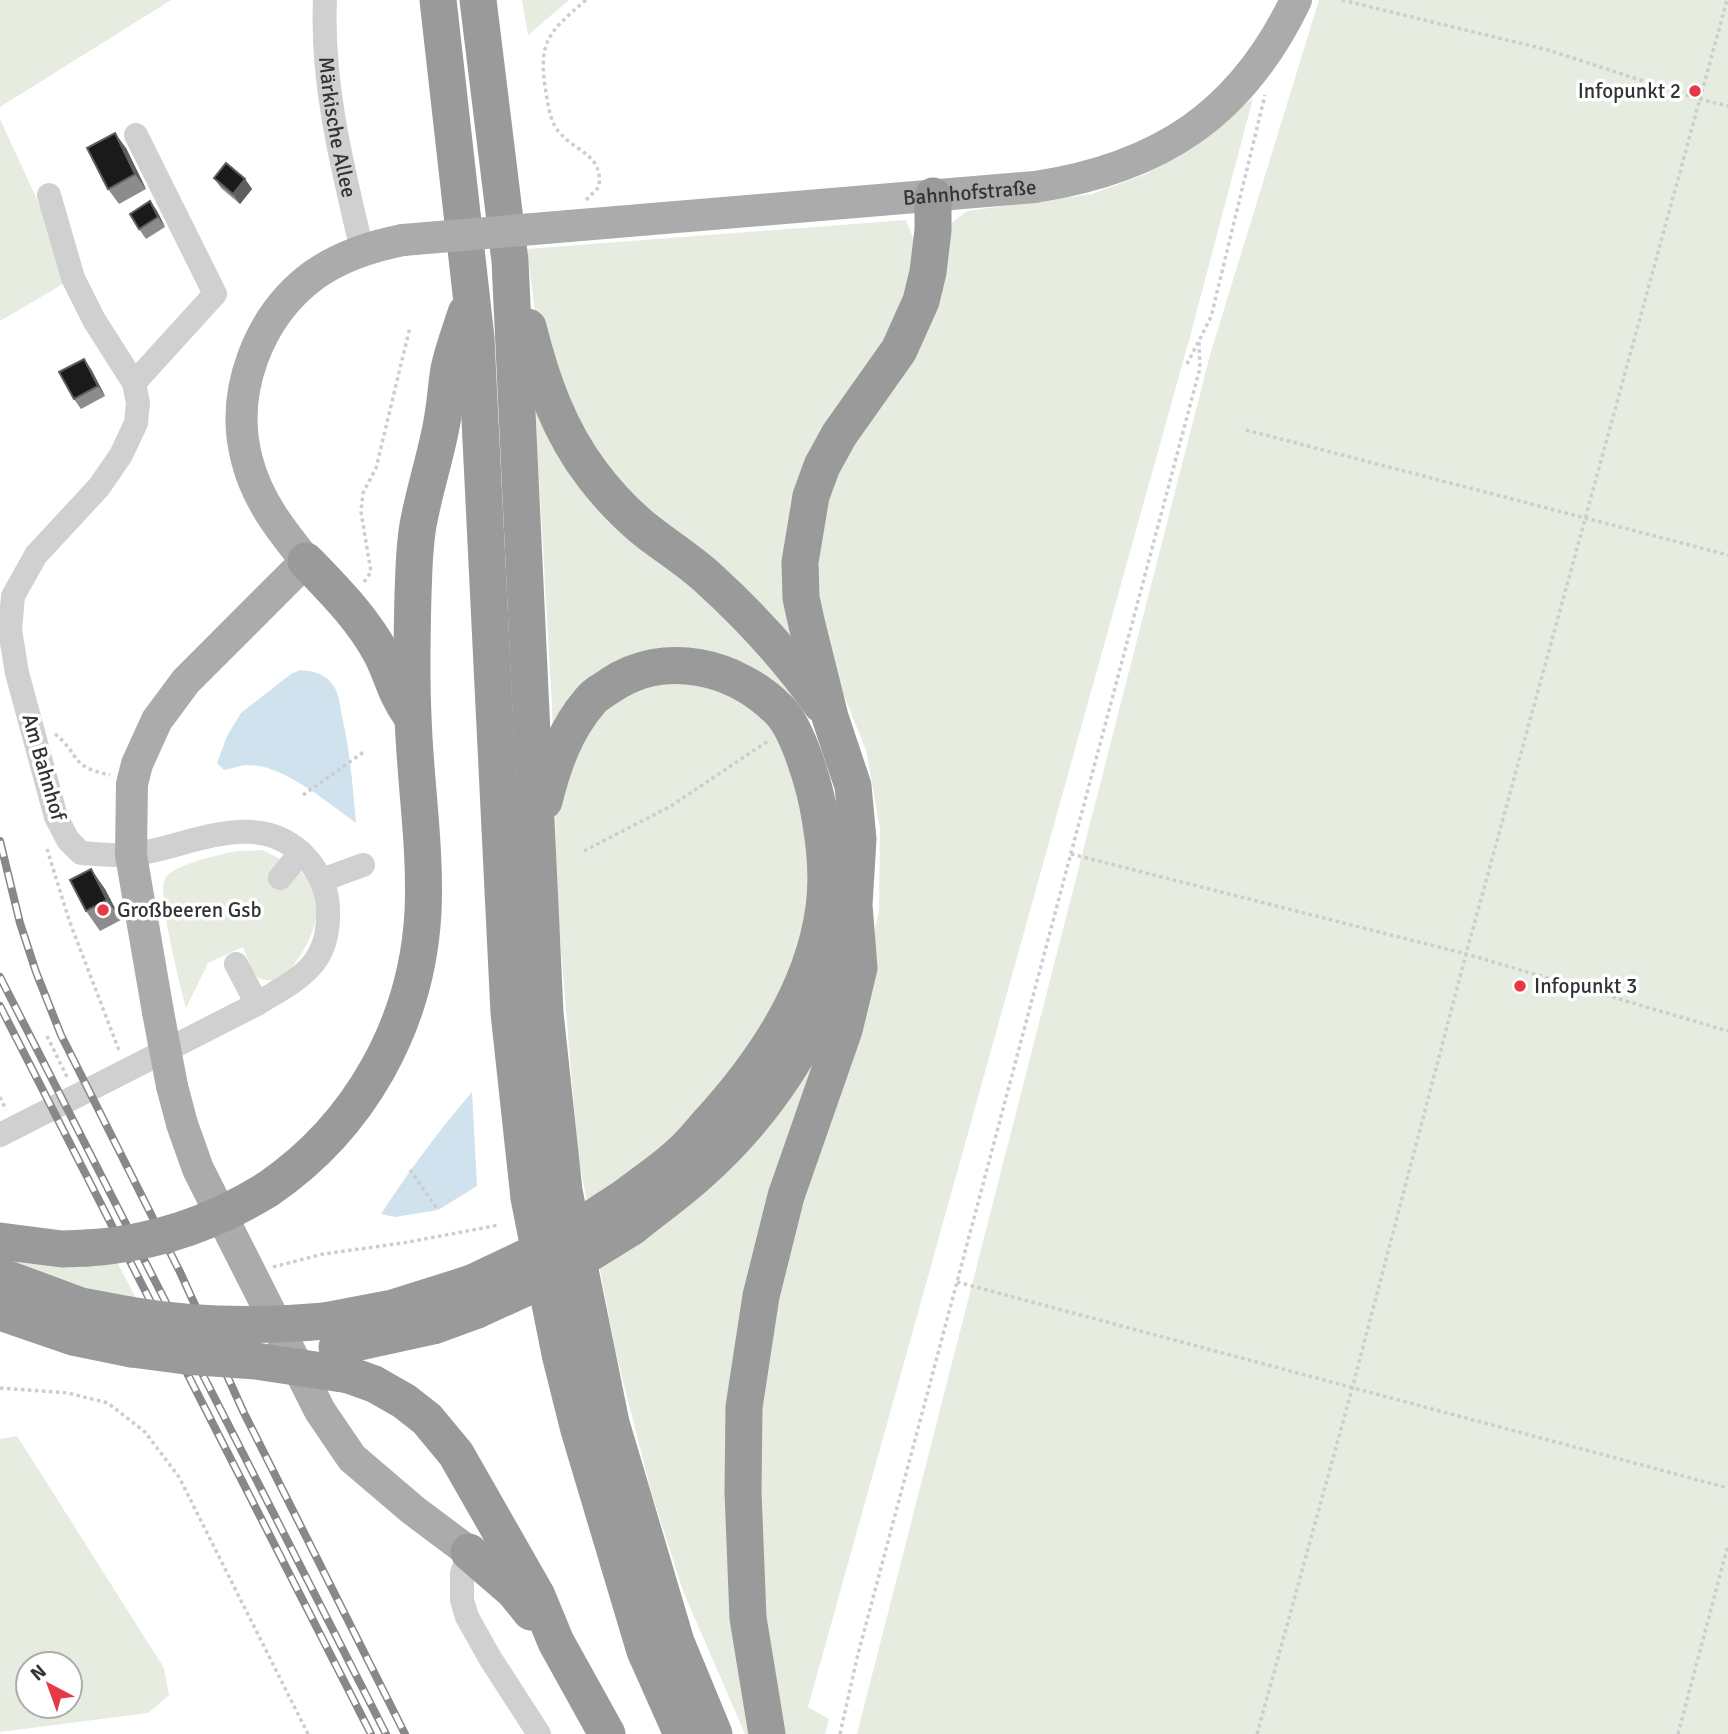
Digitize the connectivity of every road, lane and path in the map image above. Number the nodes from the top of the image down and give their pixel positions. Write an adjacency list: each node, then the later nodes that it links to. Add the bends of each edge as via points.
1 (325, 0): 15 (street, Märkische Allee, via 330,92)
2 (438, 0): 17 (highway)
3 (478, 0): 16 (highway)
4 (586, 0): 14 (path, via 551,32 543,60 554,125 598,170 598,187)
5 (1296, 0): 8 (main road, Bahnhofstraße)
6 (1342, 0): 9 (path, via 1548,50)
7 (1727, 0): 9 (path)
8 (1262, 61): 13 (main road, Bahnhofstraße, via 1192,131 1139,159 1070,181); 19 (path, via 1266,89 1259,122 1211,317)
9 (1699, 99): 10 (path); 23 (path)
10 (1728, 106)
11 (136, 135): 21 (street, via 215,294)
12 (49, 195): 21 (street, Am Bahnhof, via 73,278)
13 (933, 196): 14 (main road, Bahnhofstraße); 28 (highway, via 928,272 912,326 822,466 804,529 801,598)
14 (575, 215): 15 (main road, Bahnhofstraße, bridge)
15 (362, 250): 25 (main road, Bahnhofstraße, via 313,276 280,308 248,368 243,440 253,481 270,515)
16 (510, 261): 28 (highway, via 539,373 559,421 590,472 616,503 772,639); 34 (highway)
17 (472, 296): 27 (highway, via 450,367 418,523); 72 (highway, via 509,1013 529,1198 559,1354 579,1430 645,1651)
18 (410, 327): 26 (path, via 376,468 363,493 361,512 372,572)
19 (1199, 342): 20 (path); 38 (path, via 1200,368)
20 (1187, 364)
21 (134, 383): 30 (street, Am Bahnhof, via 136,423 121,456 99,487 36,555 13,596 10,630)
22 (1246, 430): 23 (path)
23 (1585, 518): 24 (path); 44 (path)
24 (1728, 555)
25 (306, 561): 27 (highway, via 372,638 399,699); 39 (main road, via 208,657 157,720 132,784)
26 (366, 580)
27 (413, 717): 56 (highway, bridge, via 423,913 414,980 392,1042 359,1100 304,1161 268,1189 217,1217 137,1242 87,1248)
28 (830, 717): 43 (highway, via 853,786 858,839)
29 (789, 727): 34 (highway, via 781,712 750,686 719,671 678,664 628,674 591,699 568,731 552,770); 36 (path, via 671,806); 54 (highway, via 817,792 825,846 824,907 811,963 787,1017 760,1060)
30 (34, 735): 32 (path, via 45,731 57,734 79,765); 39 (street, Am Bahnhof, via 56,817 68,840 81,853)
31 (365, 751): 33 (path)
32 (116, 776)
33 (303, 794)
34 (537, 833): 73 (highway, via 545,1013 564,1191 611,1423 676,1643)
35 (46, 844): 49 (path, via 69,920)
36 (584, 851)
37 (301, 852): 39 (street, Am Bahnhof, via 274,835 232,831); 41 (street); 42 (street, Am Bahnhof)
38 (1071, 854): 44 (path); 59 (path)
39 (131, 855): 58 (main road, bridge, via 181,1124)
40 (362, 865): 42 (street)
41 (281, 878)
42 (322, 880): 46 (street, Am Bahnhof, via 329,930 319,958)
43 (855, 905): 54 (highway, via 813,1026 783,1078 747,1126 699,1173); 74 (highway, via 859,968 844,1030 786,1196 761,1296 744,1407 748,1618)
44 (1466, 954): 47 (path); 64 (path)
45 (236, 964): 46 (street)
46 (257, 1004): 51 (street, Am Bahnhof)
47 (1728, 1031)
48 (47, 1036): 50 (path)
49 (123, 1060)
50 (72, 1087)
51 (0, 1135)
52 (410, 1170): 53 (path)
53 (438, 1210)
54 (628, 1212): 62 (highway, bridge, via 556,1274 475,1297 421,1329)
55 (499, 1225): 58 (path, via 323,1254)
56 (0, 1241)
57 (0, 1276): 61 (highway, via 81,1306)
58 (251, 1276): 67 (main road, via 320,1411 347,1451)
59 (957, 1282): 64 (path); 75 (path)
60 (0, 1312): 61 (highway, via 74,1337)
61 (130, 1332): 62 (highway, bridge, via 269,1325); 62 (highway, bridge, via 185,1356 256,1361)
62 (337, 1347): 68 (highway, via 374,1384 427,1419 448,1443 537,1596)
63 (0, 1388): 69 (path, via 68,1393 108,1403 145,1432 179,1477)
64 (1352, 1389): 65 (path); 76 (path)
65 (1728, 1488)
66 (1728, 1545): 77 (path)
67 (469, 1552): 68 (highway, via 514,1591); 70 (street, via 461,1573 467,1617)
68 (556, 1642): 71 (highway)
69 (307, 1734)
70 (539, 1734)
71 (607, 1734)
72 (682, 1734)
73 (714, 1734)
74 (767, 1734)
75 (840, 1734)
76 (1257, 1734)
77 (1678, 1734)

